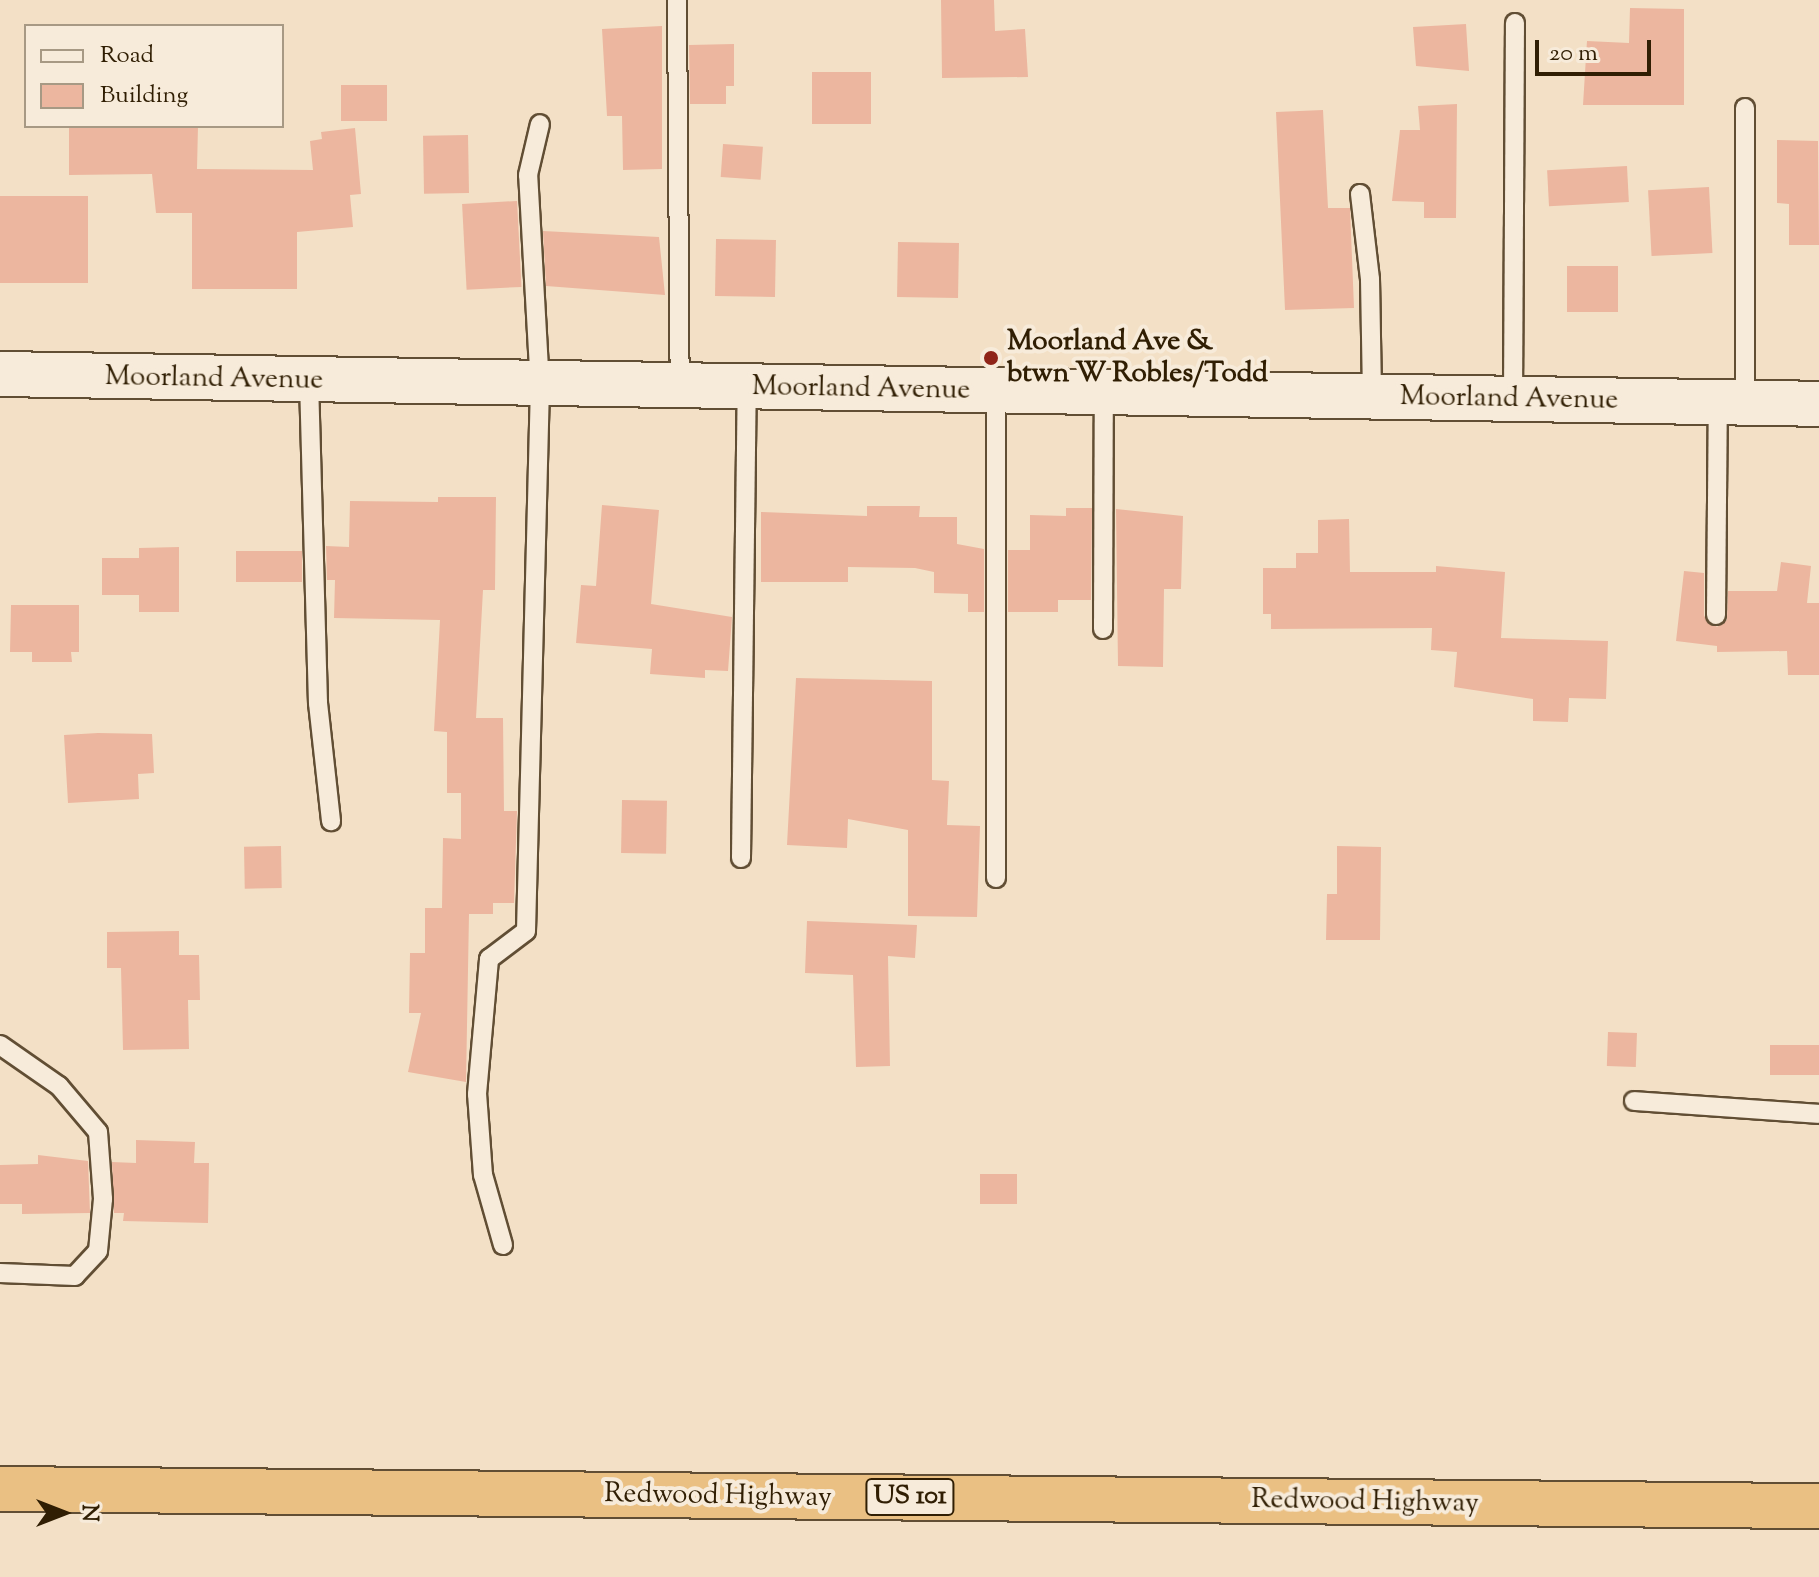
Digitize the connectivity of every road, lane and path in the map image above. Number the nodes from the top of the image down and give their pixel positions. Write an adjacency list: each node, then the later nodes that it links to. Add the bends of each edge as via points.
1 (677, 0): 8 (lane)
2 (1515, 23): 14 (lane)
3 (1745, 108): 15 (lane)
4 (540, 124): 9 (lane, via 528,175)
5 (1360, 194): 13 (lane, via 1370,279)
6 (0, 374): 7 (street, Moorland Avenue)
7 (309, 381): 9 (street, Moorland Avenue); 19 (lane, via 316,673)
8 (680, 383): 9 (street, Moorland Avenue); 10 (street, Moorland Avenue)
9 (540, 387): 25 (lane, via 526,931 489,959 477,1094 483,1175)
10 (747, 387): 11 (street, Moorland Avenue); 20 (lane)
11 (996, 391): 12 (street, Moorland Avenue); 21 (lane)
12 (1104, 393): 13 (street, Moorland Avenue); 18 (lane)
13 (1372, 397): 14 (street, Moorland Avenue)
14 (1513, 400): 15 (street, Moorland Avenue)
15 (1732, 403): 16 (street, Moorland Avenue); 17 (lane)
16 (1819, 404)
17 (1716, 615)
18 (1103, 629)
19 (331, 821)
20 (741, 858)
21 (996, 878)
22 (0, 1045): 26 (lane, via 59,1086 98,1132 103,1199 98,1251 75,1276)
23 (1634, 1101): 24 (lane)
24 (1819, 1114)
25 (503, 1245)
26 (0, 1273)
27 (0, 1489): 28 (highway, Redwood Highway / US 101)
28 (1819, 1506)

